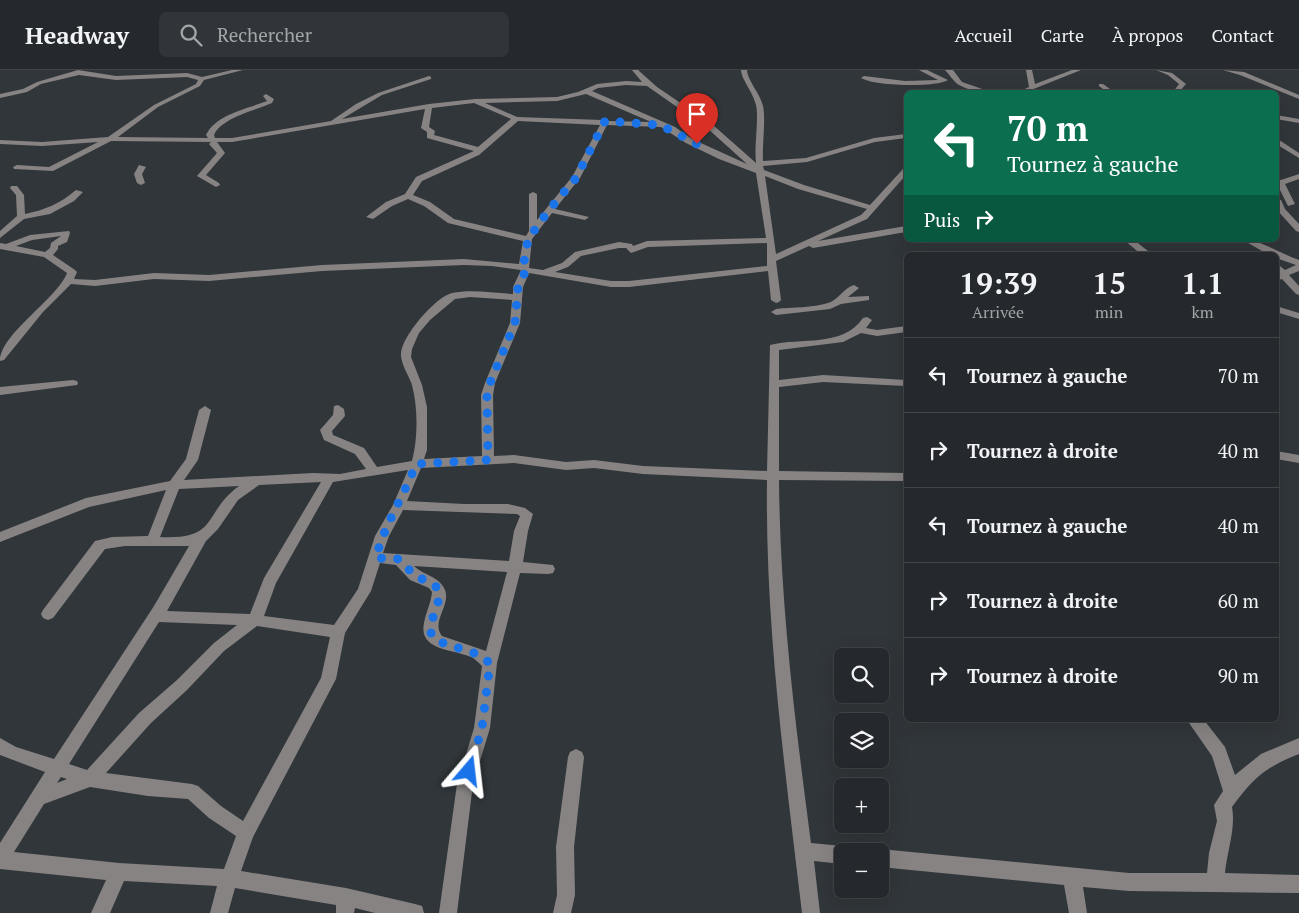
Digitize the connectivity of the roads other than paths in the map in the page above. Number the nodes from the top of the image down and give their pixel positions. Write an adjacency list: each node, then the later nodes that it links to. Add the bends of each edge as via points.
1 (240, 70): 2 (street); 17 (street)
2 (245, 70)
3 (744, 70): 53 (street, via 760,107)
4 (922, 70): 18 (street)
5 (948, 70): 19 (street)
6 (1029, 70): 24 (street)
7 (1078, 70): 12 (street)
8 (1159, 70): 30 (street, via 1183,84)
9 (1226, 70): 14 (street)
10 (81, 71): 13 (street, via 95,76 130,79); 33 (street, via 39,83 25,91)
11 (636, 71): 21 (street); 23 (street)
12 (1067, 71): 24 (street)
13 (190, 72): 17 (street)
14 (1241, 72): 25 (street)
15 (429, 78): 42 (street, via 380,94)
16 (864, 78): 18 (street, via 905,83)
17 (202, 79): 32 (street, via 198,85)
18 (945, 80): 19 (street)
19 (958, 81): 27 (street)
20 (1280, 82): 25 (street, via 1270,84)
21 (649, 84): 23 (street); 53 (street)
22 (1101, 85): 29 (street)
23 (597, 86): 31 (street)
24 (1032, 87): 28 (street)
25 (1271, 87): 35 (street)
26 (169, 89): 32 (street)
27 (983, 90)
28 (1025, 90)
29 (1108, 90)
30 (1178, 90)
31 (586, 91): 36 (street, via 549,100); 43 (street)
32 (182, 92): 45 (street)
33 (0, 96)
34 (266, 96): 48 (street, via 270,102 213,128 210,132)
35 (1299, 97)
36 (475, 101): 37 (street); 38 (street)
37 (430, 106): 42 (street); 49 (street, via 425,128 431,131 430,136)
38 (516, 118): 40 (street); 49 (street)
39 (1279, 118): 41 (street)
40 (605, 121): 43 (street); 68 (street, via 576,178)
41 (1299, 121)
42 (333, 122): 48 (street)
43 (660, 125): 53 (street, via 722,157)
44 (904, 136): 53 (street, via 874,140 807,160)
45 (110, 139): 46 (street, via 42,144); 48 (street); 52 (street, via 50,169)
46 (0, 142)
47 (1279, 142): 50 (street)
48 (213, 143): 58 (street, via 220,153 201,176)
49 (478, 150): 63 (street, via 419,179)
50 (1299, 156)
51 (142, 167): 57 (street, via 138,174)
52 (17, 168)
53 (760, 168): 67 (street, via 800,187); 76 (street)
54 (904, 176): 67 (street)
55 (1299, 176): 56 (street)
56 (1279, 181)
57 (141, 183)
58 (216, 185)
59 (1279, 185): 66 (street)
60 (14, 188): 69 (street, via 20,195)
61 (80, 192): 69 (street, via 47,212)
62 (533, 194): 75 (street)
63 (408, 196): 70 (street); 75 (street, via 428,204 451,221)
64 (1279, 202): 66 (street)
65 (1279, 206): 73 (street)
66 (1295, 206)
67 (872, 208): 81 (street, via 864,217)
68 (549, 210): 71 (street); 75 (street)
69 (21, 217): 74 (street)
70 (370, 217)
71 (585, 217)
72 (904, 229): 81 (street)
73 (1299, 229)
74 (0, 235)
75 (530, 235): 90 (street)
76 (771, 240): 88 (street); 91 (street, via 647,244 630,250 629,246 620,245 578,254 565,264)
77 (1130, 242): 82 (street)
78 (1248, 242): 83 (street)
79 (1250, 242): 84 (street)
80 (4, 246): 85 (street); 85 (street, via 66,233 64,240 54,245)
81 (803, 246): 88 (street)
82 (1140, 252)
83 (1259, 252)
84 (1270, 252)
85 (47, 255): 93 (street, via 72,272)
86 (1279, 256): 87 (street)
87 (1299, 263)
88 (772, 264): 91 (street, via 629,284 611,284); 98 (street)
89 (1299, 267): 92 (street)
90 (524, 269): 91 (street); 93 (street, via 492,263 443,262 209,278 154,276 95,283); 94 (street)
91 (544, 272)
92 (1279, 273): 96 (street)
93 (69, 281): 104 (street, via 45,304)
94 (518, 287): 113 (street, via 515,323 487,395); 114 (street, via 517,297 470,294 448,298 414,332 406,357 421,407 420,450)
95 (854, 288): 99 (street)
96 (1299, 292)
97 (866, 298): 99 (street)
98 (776, 300)
99 (839, 302): 101 (street, via 830,306)
100 (1279, 310): 102 (street)
101 (776, 312)
102 (1299, 316)
103 (904, 329): 107 (street, via 877,333 864,325 840,340 774,347)
104 (0, 358)
105 (73, 383): 108 (street)
106 (904, 383): 107 (street, via 813,378)
107 (774, 385): 116 (street)
108 (0, 390)
109 (338, 409): 115 (street, via 338,416 326,430 328,437 361,450 370,461)
110 (205, 410): 120 (street, via 192,460)
111 (1279, 456): 112 (street)
112 (1299, 459)
113 (488, 460): 114 (street); 116 (street)
114 (416, 464): 115 (street); 121 (street)
115 (373, 472): 118 (street)
116 (774, 476): 117 (street); 143 (street, via 776,601)
117 (904, 477)
118 (329, 478): 119 (street); 131 (street, via 269,582)
119 (254, 482): 120 (street); 123 (street, via 237,493)
120 (174, 485): 122 (street, via 86,503); 124 (street)
121 (399, 506): 125 (street, via 382,536); 127 (street, via 519,510 527,514)
122 (0, 537)
123 (201, 538): 124 (street); 129 (street)
124 (152, 542): 130 (street, via 123,539 100,545)
125 (376, 558): 126 (street); 132 (street, via 364,591)
126 (399, 559): 127 (street); 133 (street, via 415,576 434,584 439,591 431,623 431,633 437,641 477,654)
127 (515, 567): 128 (street); 133 (street)
128 (548, 570)
129 (159, 610): 131 (street, via 162,617 168,618); 138 (street)
130 (48, 614)
131 (254, 620): 132 (street); 139 (street, via 219,646 145,718)
132 (338, 632): 142 (street, via 328,679)
133 (490, 663): 156 (street, via 482,728 463,798)
134 (1196, 722): 140 (street, via 1219,752)
135 (0, 746): 138 (street)
136 (1299, 746): 140 (street, via 1267,759 1244,777)
137 (576, 757): 157 (street, via 565,847 566,895)
138 (57, 767): 139 (street); 141 (street)
139 (90, 779): 141 (street); 142 (street, via 192,792)
140 (1233, 794): 150 (street, via 1223,805 1226,821)
141 (38, 798): 145 (street)
142 (246, 833): 149 (street)
143 (804, 851): 144 (street); 158 (street)
144 (834, 854)
145 (0, 859): 147 (street)
146 (889, 859): 148 (street)
147 (119, 872): 149 (street); 153 (street)
148 (1072, 877): 150 (street, via 1129,882); 159 (street)
149 (229, 878): 152 (street); 154 (street)
150 (1215, 882): 151 (street)
151 (1299, 884)
152 (345, 905): 155 (street)
153 (100, 913)
154 (219, 913)
155 (415, 913)
156 (448, 913)
157 (562, 913)
158 (811, 913)
159 (1078, 913)

